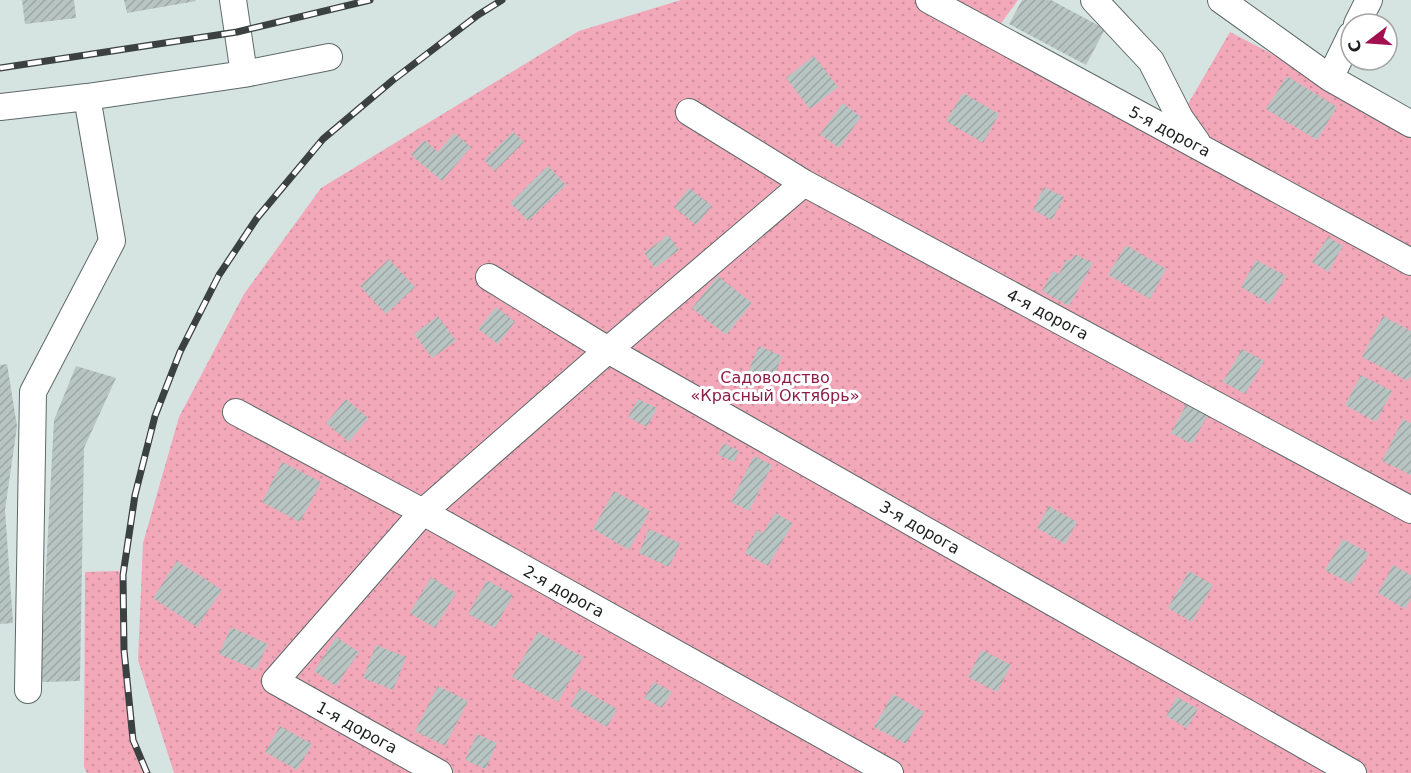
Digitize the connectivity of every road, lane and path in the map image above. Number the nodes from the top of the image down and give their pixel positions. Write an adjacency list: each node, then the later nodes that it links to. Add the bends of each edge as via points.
1 (233, 0): 7 (street)
2 (929, 0): 13 (street, 5-я дорога)
3 (1094, 0): 13 (street, via 1151,61 1180,118)
4 (1221, 0): 8 (street)
5 (329, 57): 7 (street)
6 (1339, 60): 8 (street)
7 (244, 74): 9 (street)
8 (1330, 78): 12 (street)
9 (87, 97): 10 (street); 21 (street, via 112,241 33,392)
10 (0, 107)
11 (689, 112): 14 (street, 4-я дорога)
12 (1411, 124)
13 (1202, 148): 15 (street, 5-я дорога)
14 (804, 183): 17 (street); 19 (street, 4-я дорога)
15 (1411, 262)
16 (489, 277): 17 (street, 3-я дорога)
17 (608, 350): 20 (street); 24 (street, 3-я дорога)
18 (236, 412): 20 (street, 2-я дорога)
19 (1411, 510)
20 (423, 512): 22 (street, 1-я дорога, via 275,681); 23 (street, 2-я дорога)
21 (28, 690)
22 (439, 773)
23 (890, 773)
24 (1353, 773)

